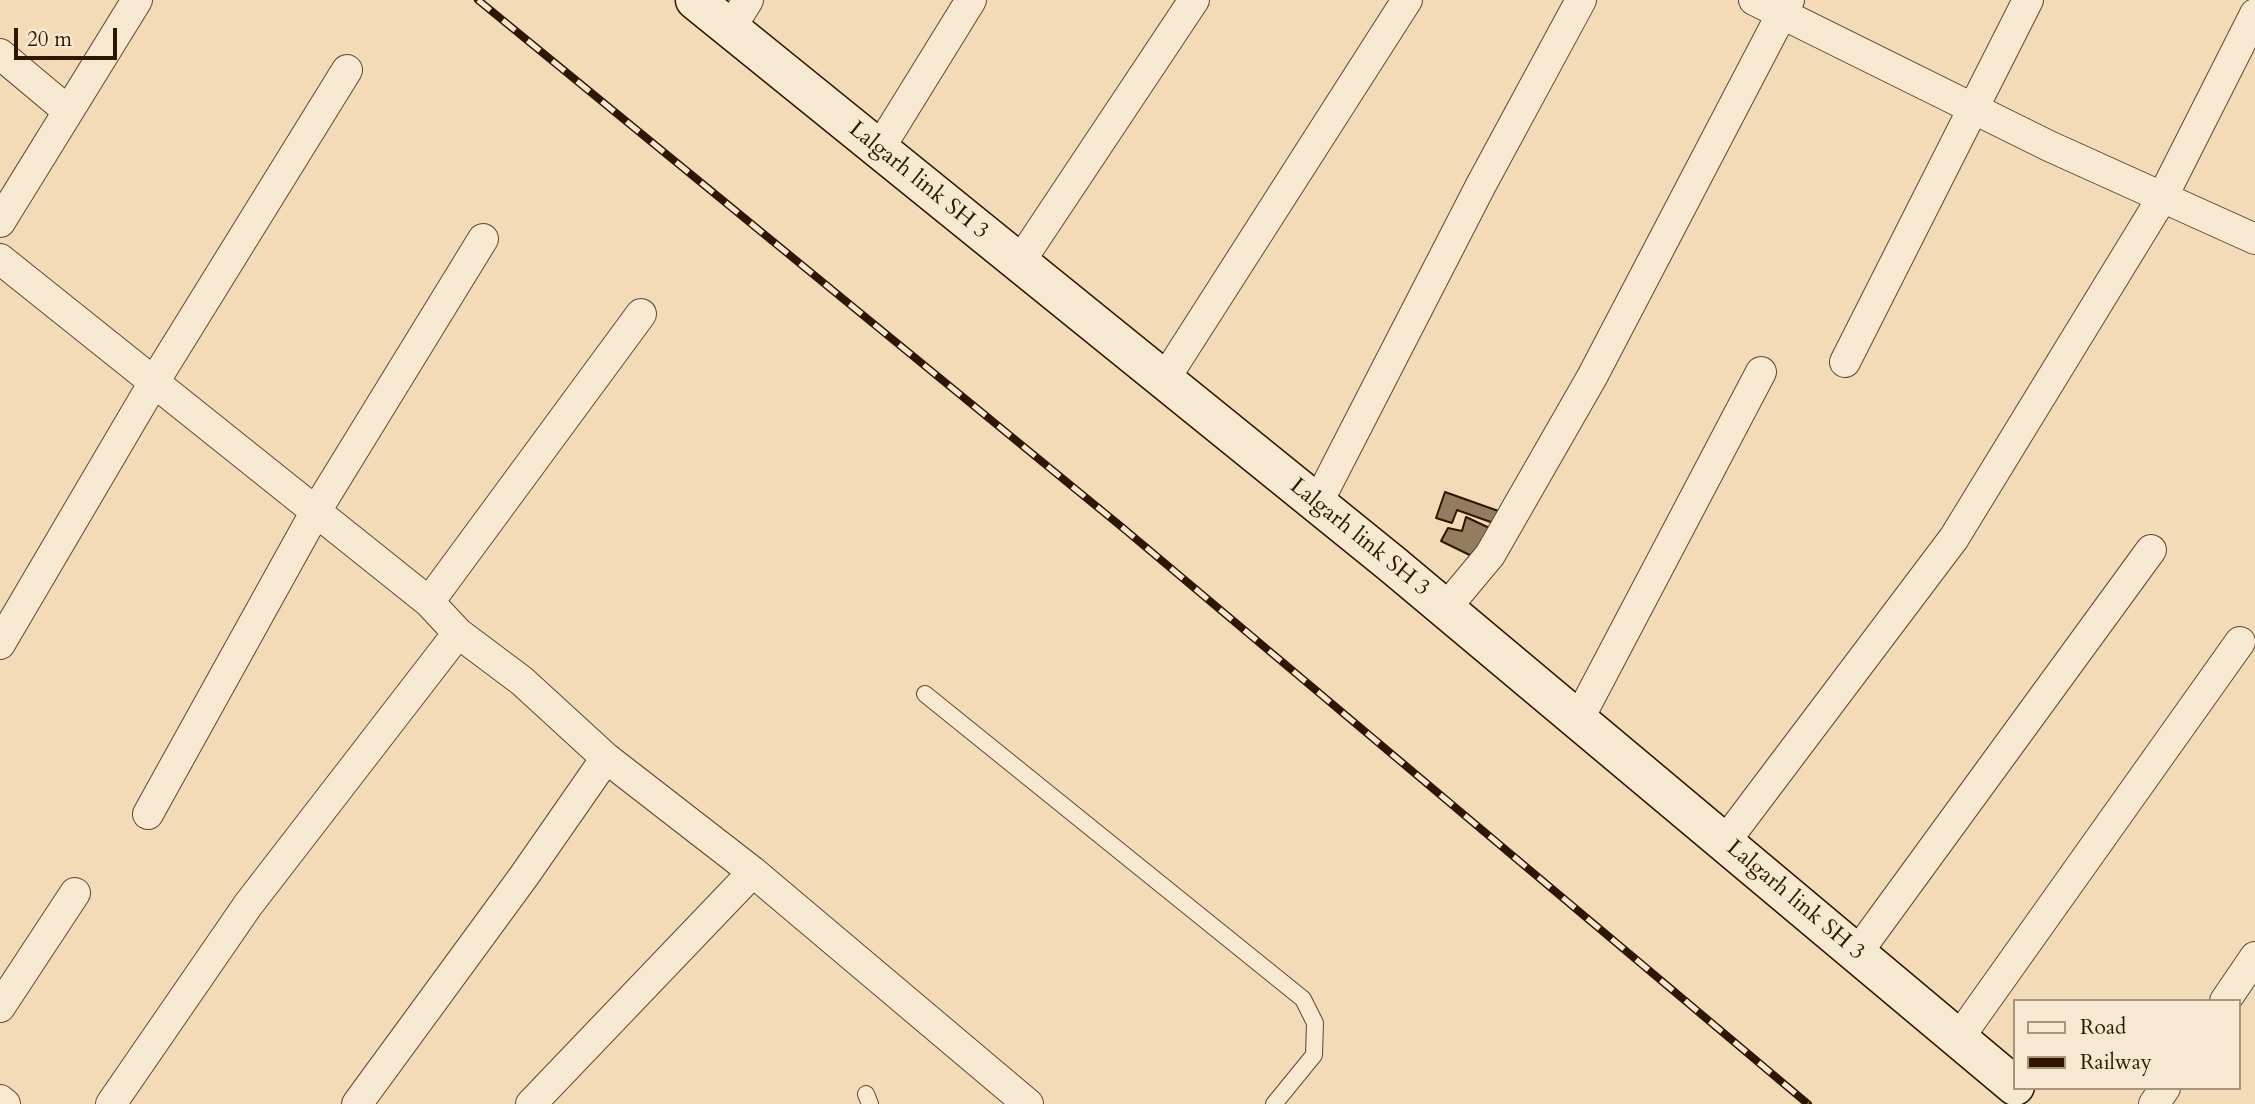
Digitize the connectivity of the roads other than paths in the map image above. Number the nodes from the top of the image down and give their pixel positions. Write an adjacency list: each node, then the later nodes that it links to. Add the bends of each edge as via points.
1 (137, 0): 15 (street)
2 (695, 0): 10 (street, Lalgarh link SH 3)
3 (971, 0): 16 (street)
4 (1194, 0): 22 (street)
5 (1407, 0): 26 (street)
6 (1581, 0): 28 (street, via 1480,185)
7 (1754, 0): 9 (street)
8 (2028, 0): 14 (street)
9 (1785, 7): 14 (street); 32 (street, via 1592,377 1490,555)
10 (739, 14): 16 (street, Lalgarh link SH 3)
11 (2255, 14): 17 (street)
12 (0, 54): 15 (street)
13 (347, 70): 27 (street)
14 (1973, 108): 17 (street); 24 (street)
15 (68, 111): 18 (street)
16 (878, 149): 22 (street, Lalgarh link SH 3)
17 (2162, 198): 20 (street); 40 (street, via 1954,538)
18 (0, 222)
19 (483, 239): 29 (street)
20 (2255, 239)
21 (0, 259): 27 (street)
22 (1019, 263): 26 (street, Lalgarh link SH 3)
23 (642, 314): 31 (street)
24 (1845, 362)
25 (1761, 372): 37 (street)
26 (1164, 380): 28 (street, Lalgarh link SH 3)
27 (155, 383): 29 (street); 35 (street)
28 (1317, 504): 32 (street, Lalgarh link SH 3)
29 (316, 511): 31 (street); 39 (street)
30 (2151, 550): 43 (street)
31 (429, 601): 33 (street)
32 (1446, 609): 37 (street, Lalgarh link SH 3)
33 (458, 633): 38 (street, via 522,681); 52 (street, via 248,905)
34 (2240, 642): 47 (street)
35 (0, 644)
36 (925, 694): 56 (lane, via 1303,999 1315,1023 1314,1055)
37 (1577, 722): 40 (street, Lalgarh link SH 3)
38 (606, 758): 41 (street); 53 (street)
39 (148, 814)
40 (1724, 843): 43 (street, Lalgarh link SH 3)
41 (752, 872): 54 (street); 55 (street)
42 (75, 893): 46 (street)
43 (1857, 953): 47 (street, Lalgarh link SH 3)
44 (2255, 957): 45 (street)
45 (2226, 999)
46 (0, 1007)
47 (1958, 1039): 48 (street, Lalgarh link SH 3)
48 (2014, 1085)
49 (2020, 1090): 57 (street, Lalgarh link SH 3)
50 (0, 1100): 51 (street)
51 (5, 1104)
52 (111, 1104)
53 (356, 1104)
54 (531, 1104)
55 (1028, 1104)
56 (1275, 1104)
57 (2036, 1104)

